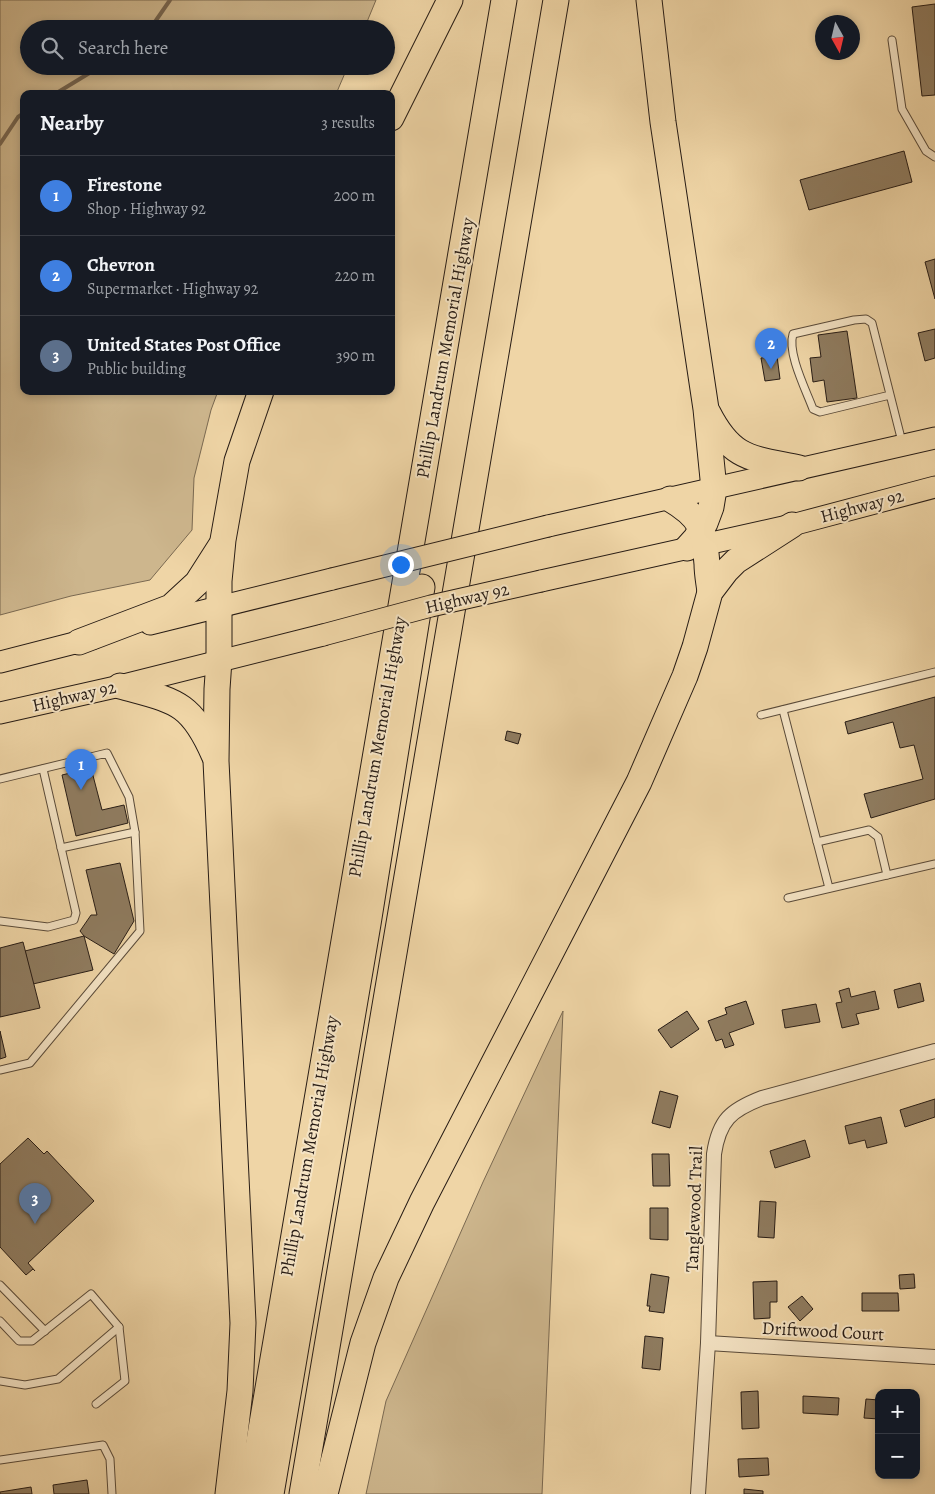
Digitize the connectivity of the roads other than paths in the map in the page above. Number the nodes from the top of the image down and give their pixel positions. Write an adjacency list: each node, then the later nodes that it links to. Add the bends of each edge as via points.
1 (450, 0): 7 (highway)
2 (504, 0): 55 (highway, Phillip Landrum Memorial Highway)
3 (522, 0): 56 (highway)
4 (556, 0): 57 (highway)
5 (648, 0): 11 (highway)
6 (892, 40): 8 (lane, via 902,109 926,151)
7 (395, 110)
8 (935, 157)
9 (259, 395): 19 (highway, via 237,461)
10 (890, 395): 10 (lane, via 872,323 866,319 793,334 792,351 813,409 820,412); 13 (lane)
11 (706, 409): 14 (highway, via 717,431 735,450 760,460); 16 (highway)
12 (935, 438): 13 (main road)
13 (903, 445): 14 (main road)
14 (799, 468): 16 (main road)
15 (935, 487): 18 (main road, Highway 92)
16 (714, 489): 17 (main road); 20 (highway, via 711,507)
17 (670, 499): 20 (highway, via 695,518); 22 (main road, bridge)
18 (792, 525): 20 (main road, Highway 92); 21 (highway, via 736,561)
19 (223, 540): 22 (highway); 23 (highway, via 197,583 171,606)
20 (698, 540): 21 (highway); 24 (main road, Highway 92, bridge)
21 (710, 592): 58 (highway, via 685,676 651,756 386,1278 363,1343)
22 (220, 607): 23 (main road); 24 (highway)
23 (79, 642): 25 (main road)
24 (219, 660): 27 (main road, Highway 92); 31 (highway)
25 (0, 662)
26 (935, 672): 28 (lane)
27 (120, 686): 29 (main road, Highway 92); 31 (highway, via 166,699 186,710 203,731)
28 (783, 710): 30 (lane); 35 (lane)
29 (0, 713)
30 (761, 715)
31 (216, 761): 54 (highway, via 243,1322 240,1391)
32 (43, 769): 33 (lane); 34 (lane, via 107,753 129,797); 36 (lane)
33 (0, 779)
34 (134, 832): 36 (lane); 43 (lane, via 140,931 30,1063)
35 (817, 842): 38 (lane, via 869,830 878,837); 39 (lane)
36 (61, 848): 41 (lane, via 76,912 74,920 48,928)
37 (935, 864): 38 (lane)
38 (887, 875): 39 (lane)
39 (829, 888): 40 (lane)
40 (788, 898)
41 (0, 921)
42 (935, 1051): 48 (street, Tanglewood Trail, via 762,1098 733,1113 723,1124 716,1137 714,1154)
43 (0, 1070)
44 (0, 1285): 47 (lane)
45 (0, 1321): 47 (lane, via 19,1341 32,1341)
46 (119, 1327): 47 (lane, via 91,1294); 50 (lane, via 58,1379 25,1385); 51 (lane, via 125,1381)
47 (45, 1330)
48 (708, 1343): 49 (street, Driftwood Court); 59 (street, Tanglewood Trail)
49 (935, 1357)
50 (0, 1381)
51 (96, 1404)
52 (0, 1460): 53 (lane, via 103,1445 110,1459)
53 (112, 1494)
54 (228, 1494)
55 (250, 1494)
56 (271, 1494)
57 (302, 1494)
58 (325, 1494)
59 (698, 1494)

